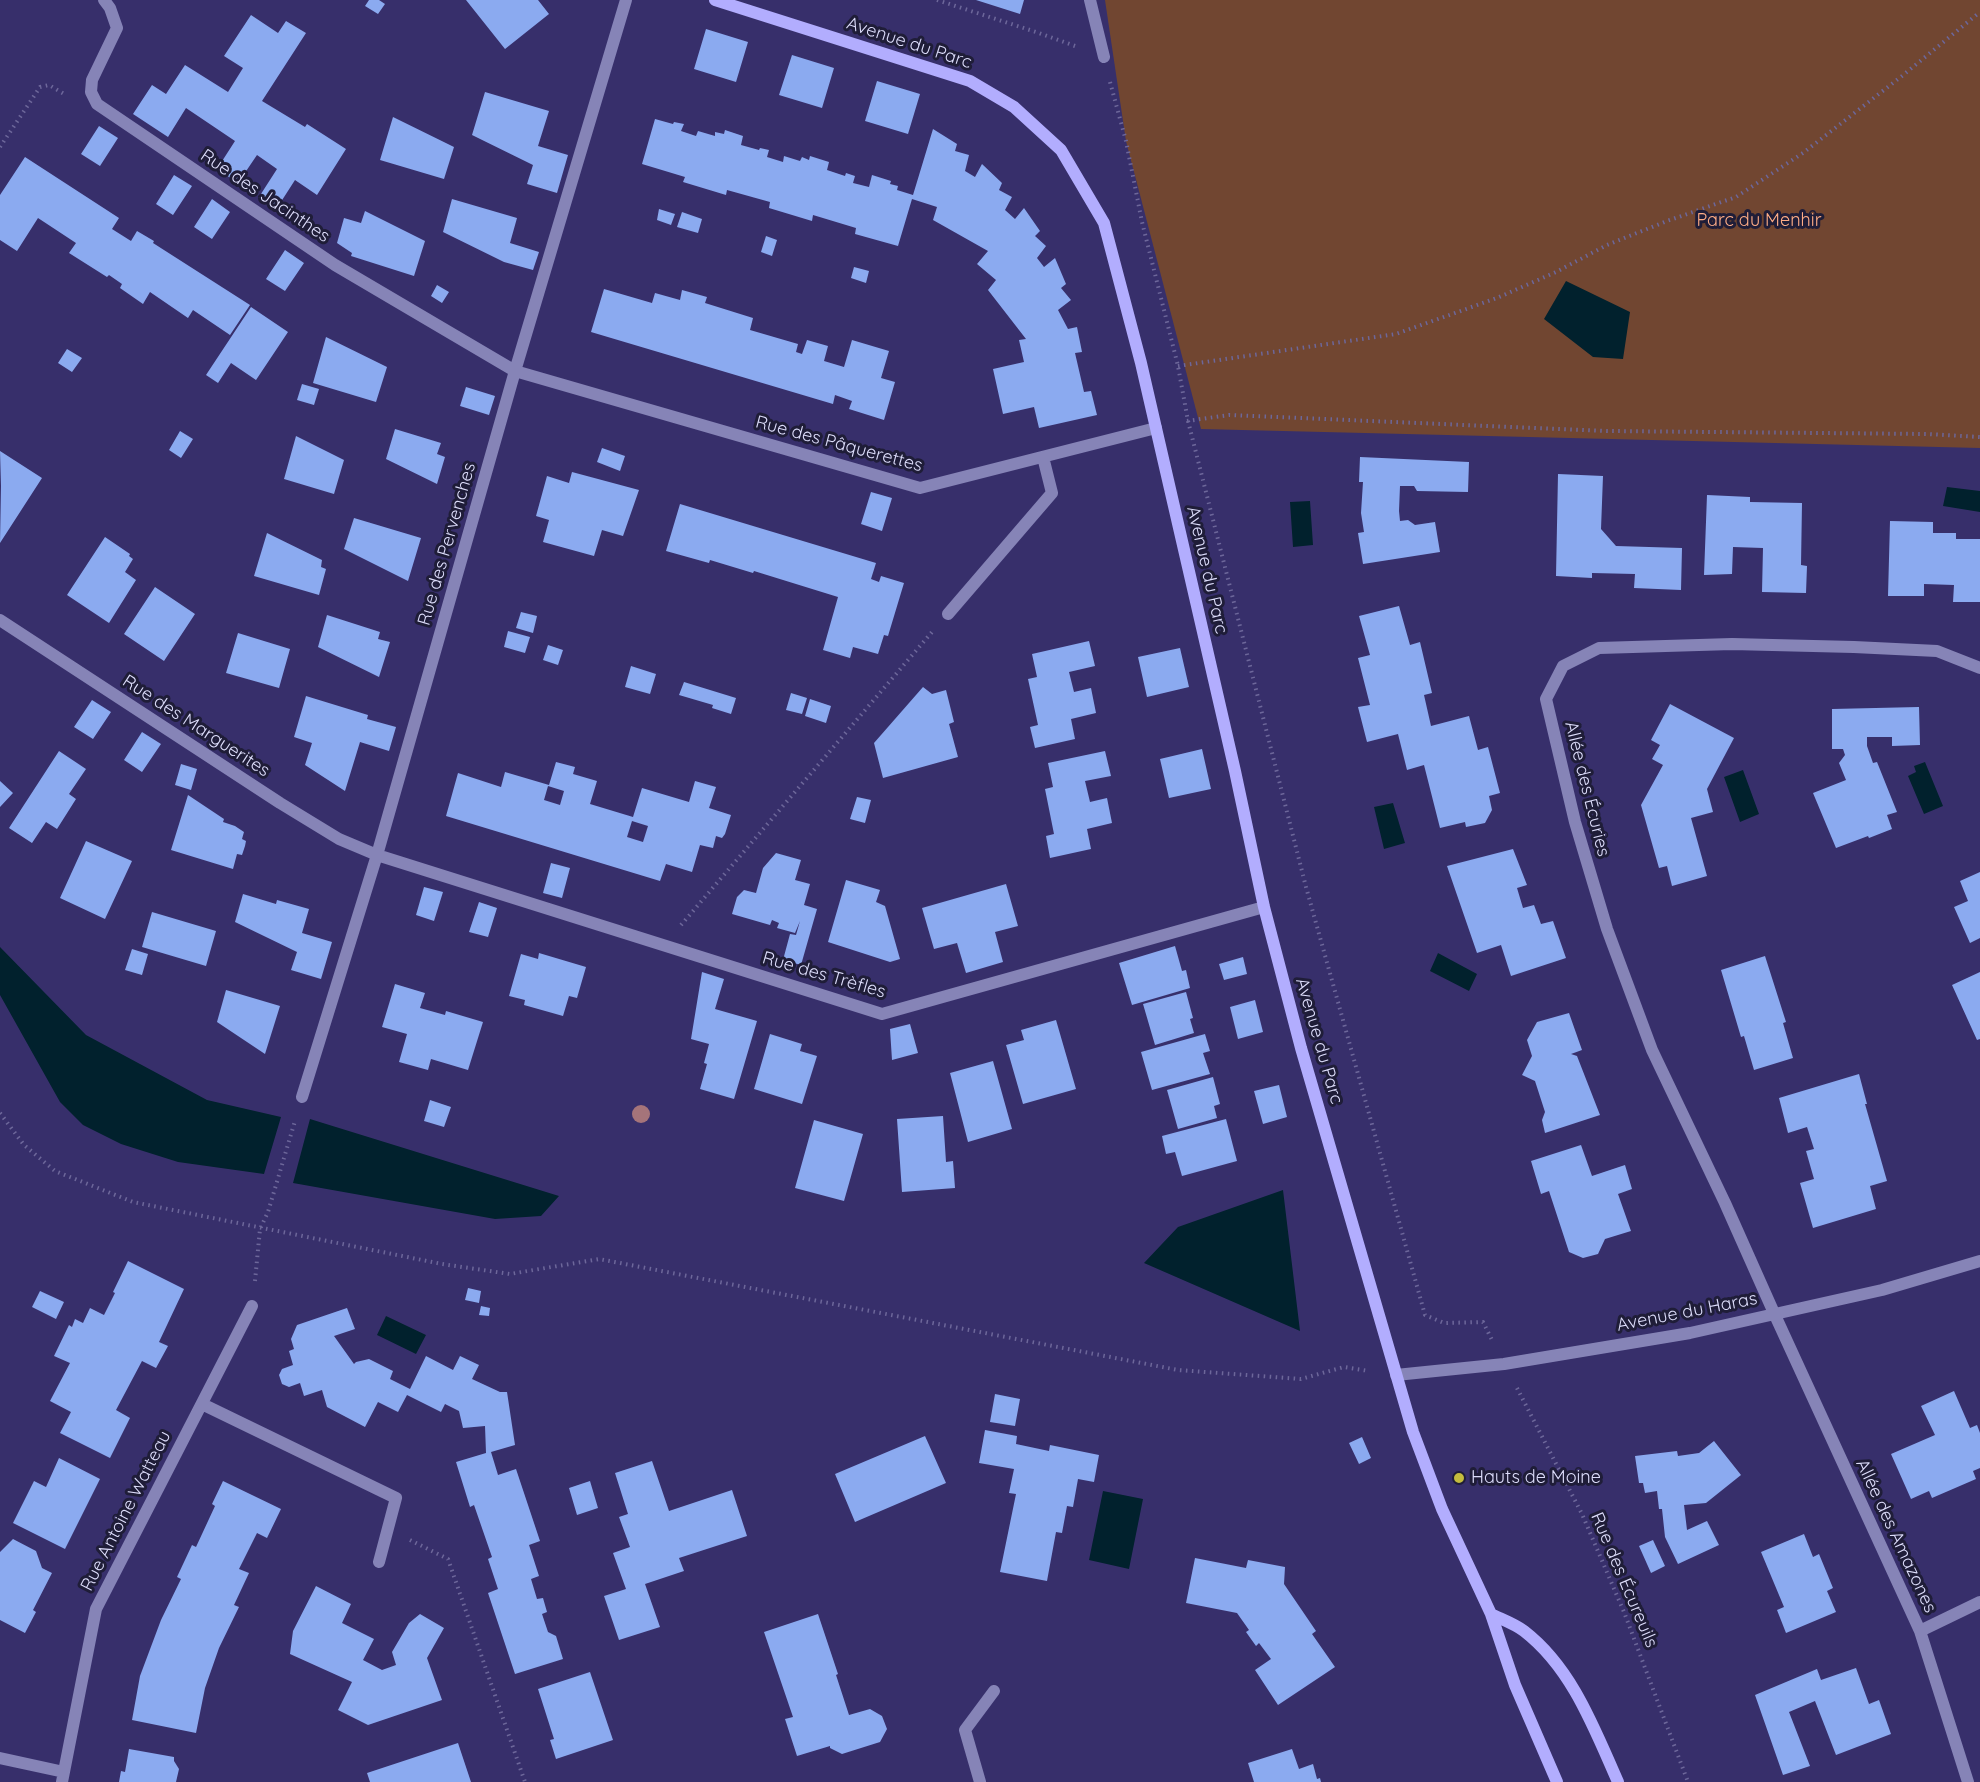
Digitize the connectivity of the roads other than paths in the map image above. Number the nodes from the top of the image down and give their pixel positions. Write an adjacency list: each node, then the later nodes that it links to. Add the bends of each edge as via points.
1 (104, 0): 6 (street, Rue des Jacinthes, via 117,28 92,80 97,104 335,265)
2 (626, 0): 6 (street, Rue des Pervenches)
3 (715, 0): 7 (street, Avenue du Parc, via 970,81 1014,107 1061,150 1104,223)
4 (1090, 0): 5 (street)
5 (1104, 57)
6 (515, 371): 8 (street, Rue des Pâquerettes, via 920,488); 12 (street, Rue des Pervenches)
7 (1156, 428): 8 (street, Rue des Pâquerettes); 13 (street, Avenue du Parc)
8 (1043, 457): 9 (street, via 1052,493)
9 (948, 614)
10 (0, 620): 12 (street, Rue des Marguerites, via 280,803 339,839)
11 (1980, 668): 17 (street, Allée des Écuries, via 1937,651 1889,648 1732,644 1599,648 1563,666 1546,699 1575,822 1607,928 1652,1050)
12 (377, 855): 13 (street, Rue des Trèfles, via 882,1014); 14 (street, Rue des Pervenches)
13 (1264, 907): 18 (street, Avenue du Parc)
14 (302, 1097)
15 (1980, 1261): 17 (street, Avenue du Haras, via 1882,1290)
16 (252, 1306): 19 (street, Rue Antoine Watteau)
17 (1774, 1313): 18 (street, Avenue du Haras, via 1690,1333 1504,1364); 23 (street, Allée des Amazones)
18 (1396, 1375): 22 (street, Avenue du Parc, via 1442,1509)
19 (202, 1404): 20 (street, via 396,1498); 26 (street, Rue Antoine Watteau, via 96,1609)
20 (379, 1562)
21 (1980, 1602): 23 (street)
22 (1491, 1614): 28 (street, Avenue du Parc, via 1515,1685); 29 (street, via 1523,1630 1558,1664 1582,1703)
23 (1920, 1631): 30 (street, Allée des Amazones)
24 (994, 1691): 27 (street, via 965,1730)
25 (0, 1758): 26 (street)
26 (63, 1777)
27 (980, 1782)
28 (1557, 1782)
29 (1618, 1782)
30 (1968, 1782)

